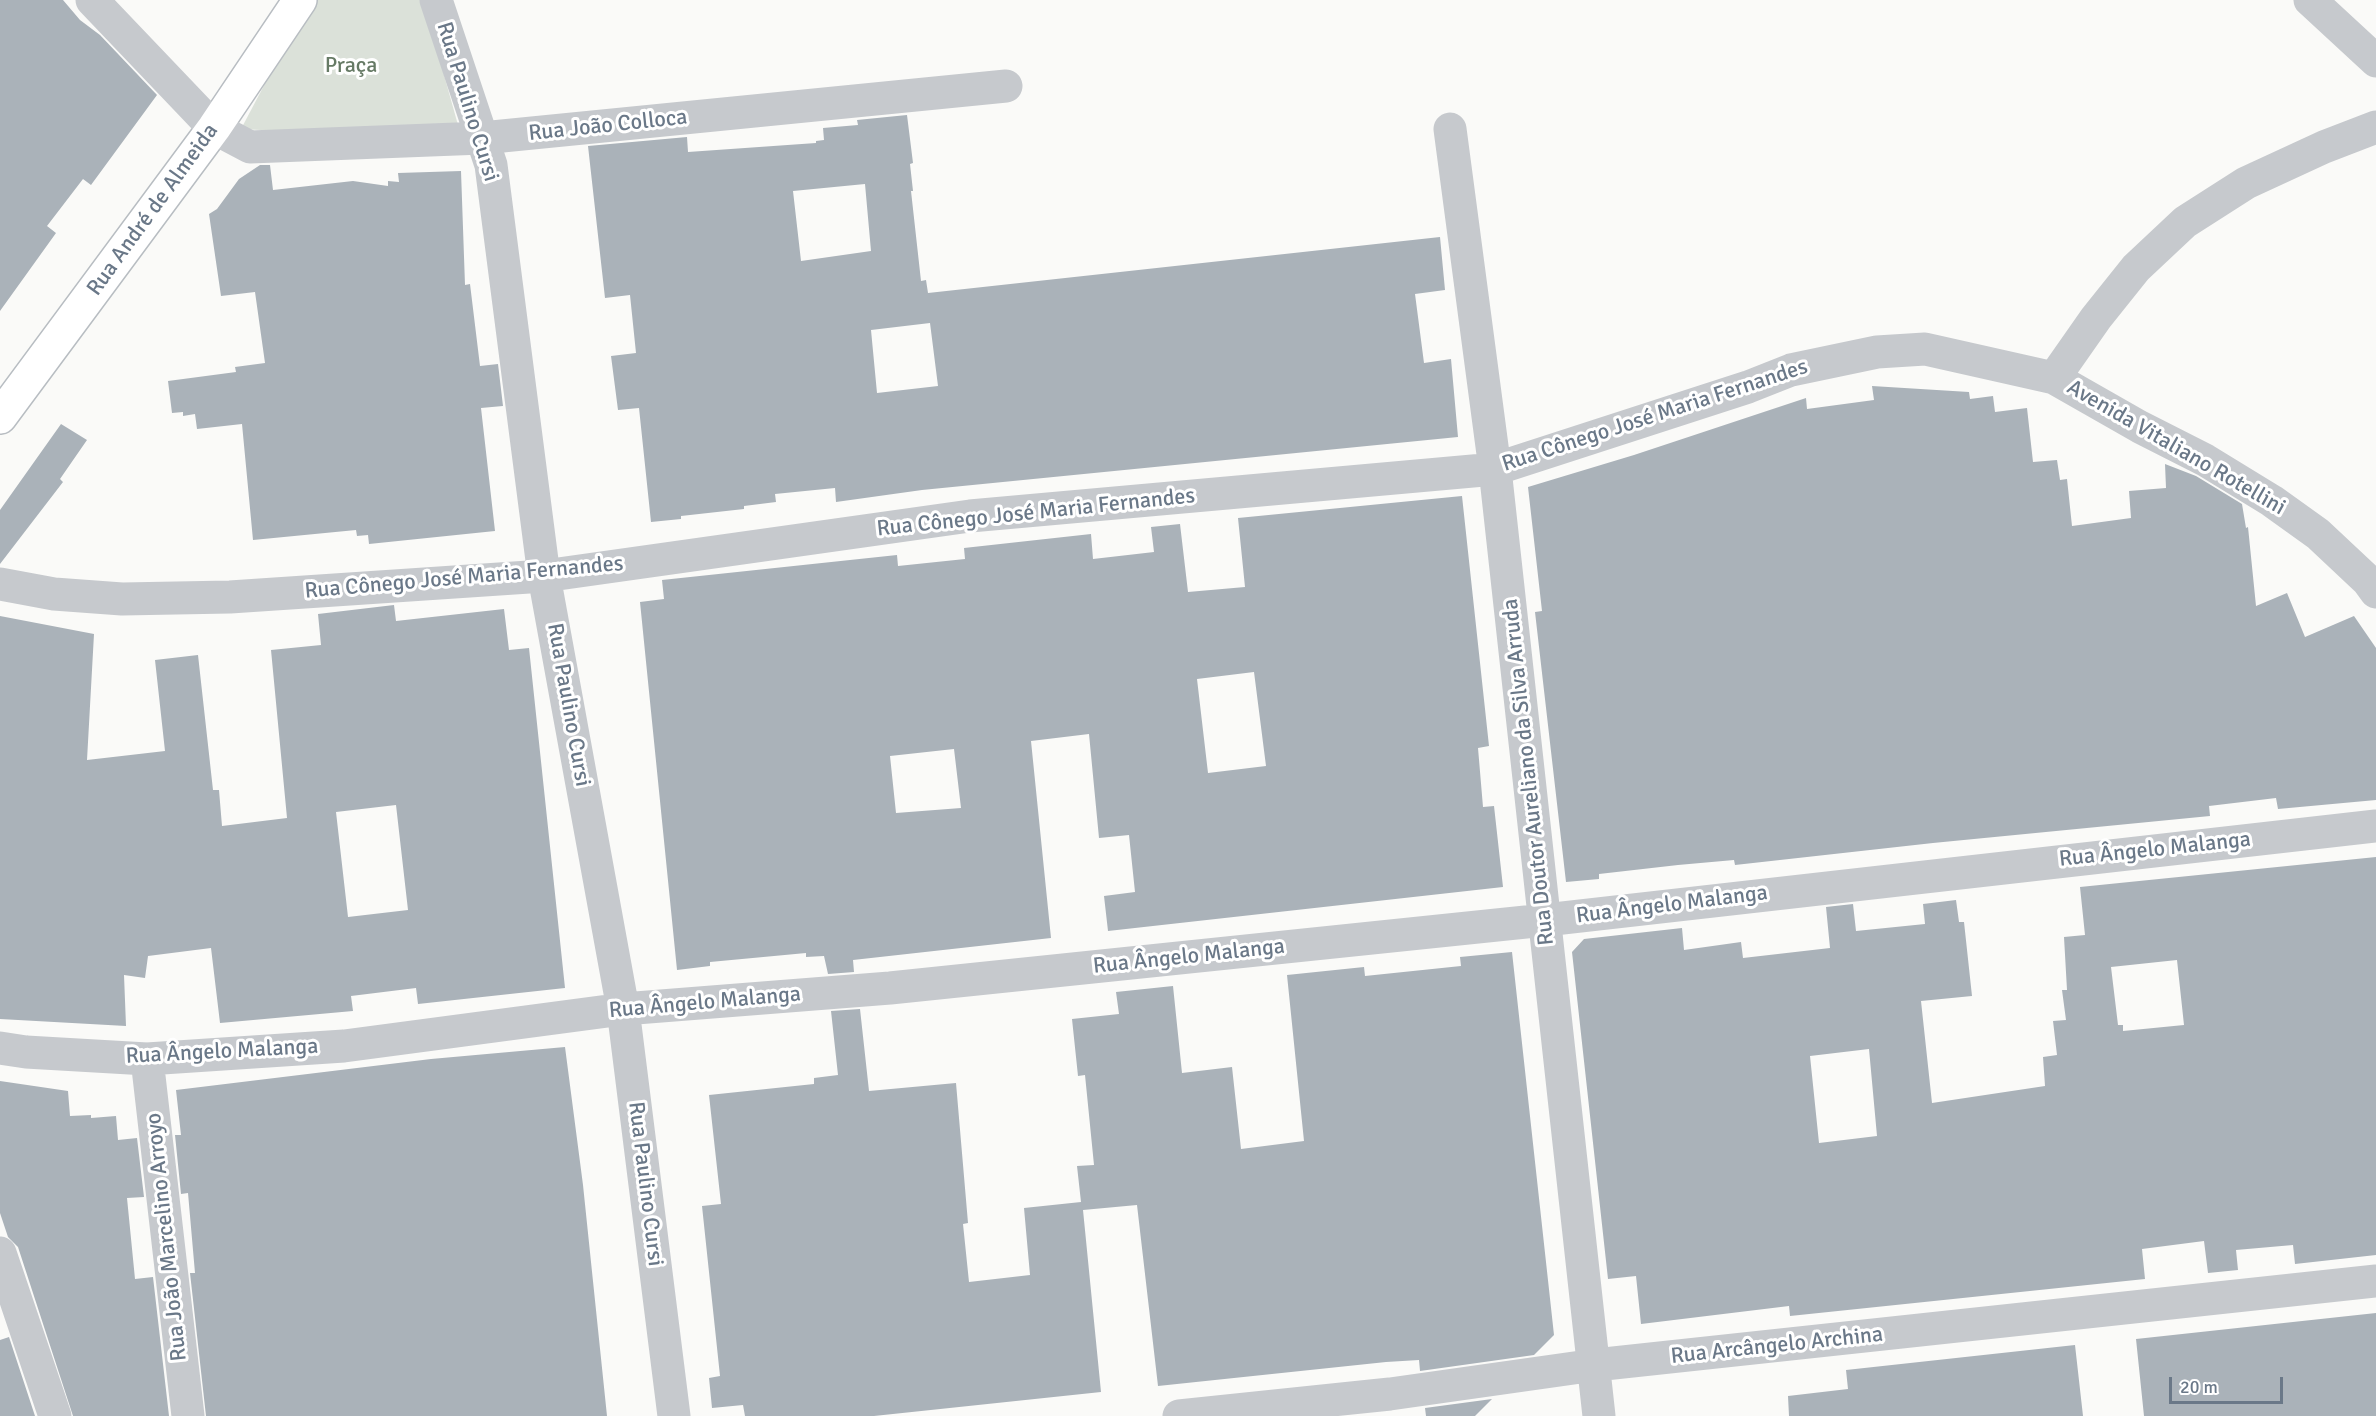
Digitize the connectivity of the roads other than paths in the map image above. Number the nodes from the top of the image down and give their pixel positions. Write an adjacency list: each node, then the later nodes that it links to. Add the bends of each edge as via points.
1 (92, 0): 8 (street, Rua João Colloca)
2 (300, 0): 8 (main road, Rua André de Almeida)
3 (436, 0): 10 (street, Rua Paulino Cursi)
4 (2310, 0): 5 (street)
5 (2376, 61)
6 (1006, 86): 10 (street, Rua João Colloca)
7 (2376, 127): 11 (street, via 2246,183 2185,222 2136,267)
8 (214, 128): 10 (street, Rua João Colloca, via 250,147); 12 (main road, Rua André de Almeida)
9 (1450, 129): 13 (street, Rua Doutor Aureliano da Silva Arruda)
10 (483, 138): 14 (street, Rua Paulino Cursi, via 491,165)
11 (2054, 378): 13 (street, Rua Cônego José Maria Fernandes, via 1925,349 1877,352 1791,370); 16 (street, Avenida Vitaliano Rotellini, via 2205,460 2271,501 2318,534)
12 (0, 417)
13 (1495, 469): 14 (street, Rua Cônego José Maria Fernandes, via 970,516); 18 (street, Rua Doutor Aureliano da Silva Arruda)
14 (544, 576): 15 (street, Rua Cônego José Maria Fernandes, via 230,597 132,599 54,594); 19 (street, Rua Paulino Cursi)
15 (0, 584)
16 (2376, 592)
17 (2376, 826): 18 (street, Rua Ângelo Malanga)
18 (1545, 920): 19 (street, Rua Ângelo Malanga, via 890,988); 24 (street, Rua Doutor Aureliano da Silva Arruda)
19 (623, 1009): 21 (street, Rua Ângelo Malanga, via 344,1046); 27 (street, Rua Paulino Cursi)
20 (0, 1048): 21 (street, Rua Ângelo Malanga)
21 (147, 1059): 26 (street, Rua João Marcelino Arroyo)
22 (0, 1253): 25 (street)
23 (2376, 1281): 24 (street, Rua Arcângelo Archina)
24 (1595, 1365): 28 (street, Rua Arcângelo Archina, via 1390,1394); 29 (street, Rua Doutor Aureliano da Silva Arruda)
25 (55, 1416)
26 (188, 1416)
27 (674, 1416)
28 (1179, 1416)
29 (1599, 1416)

